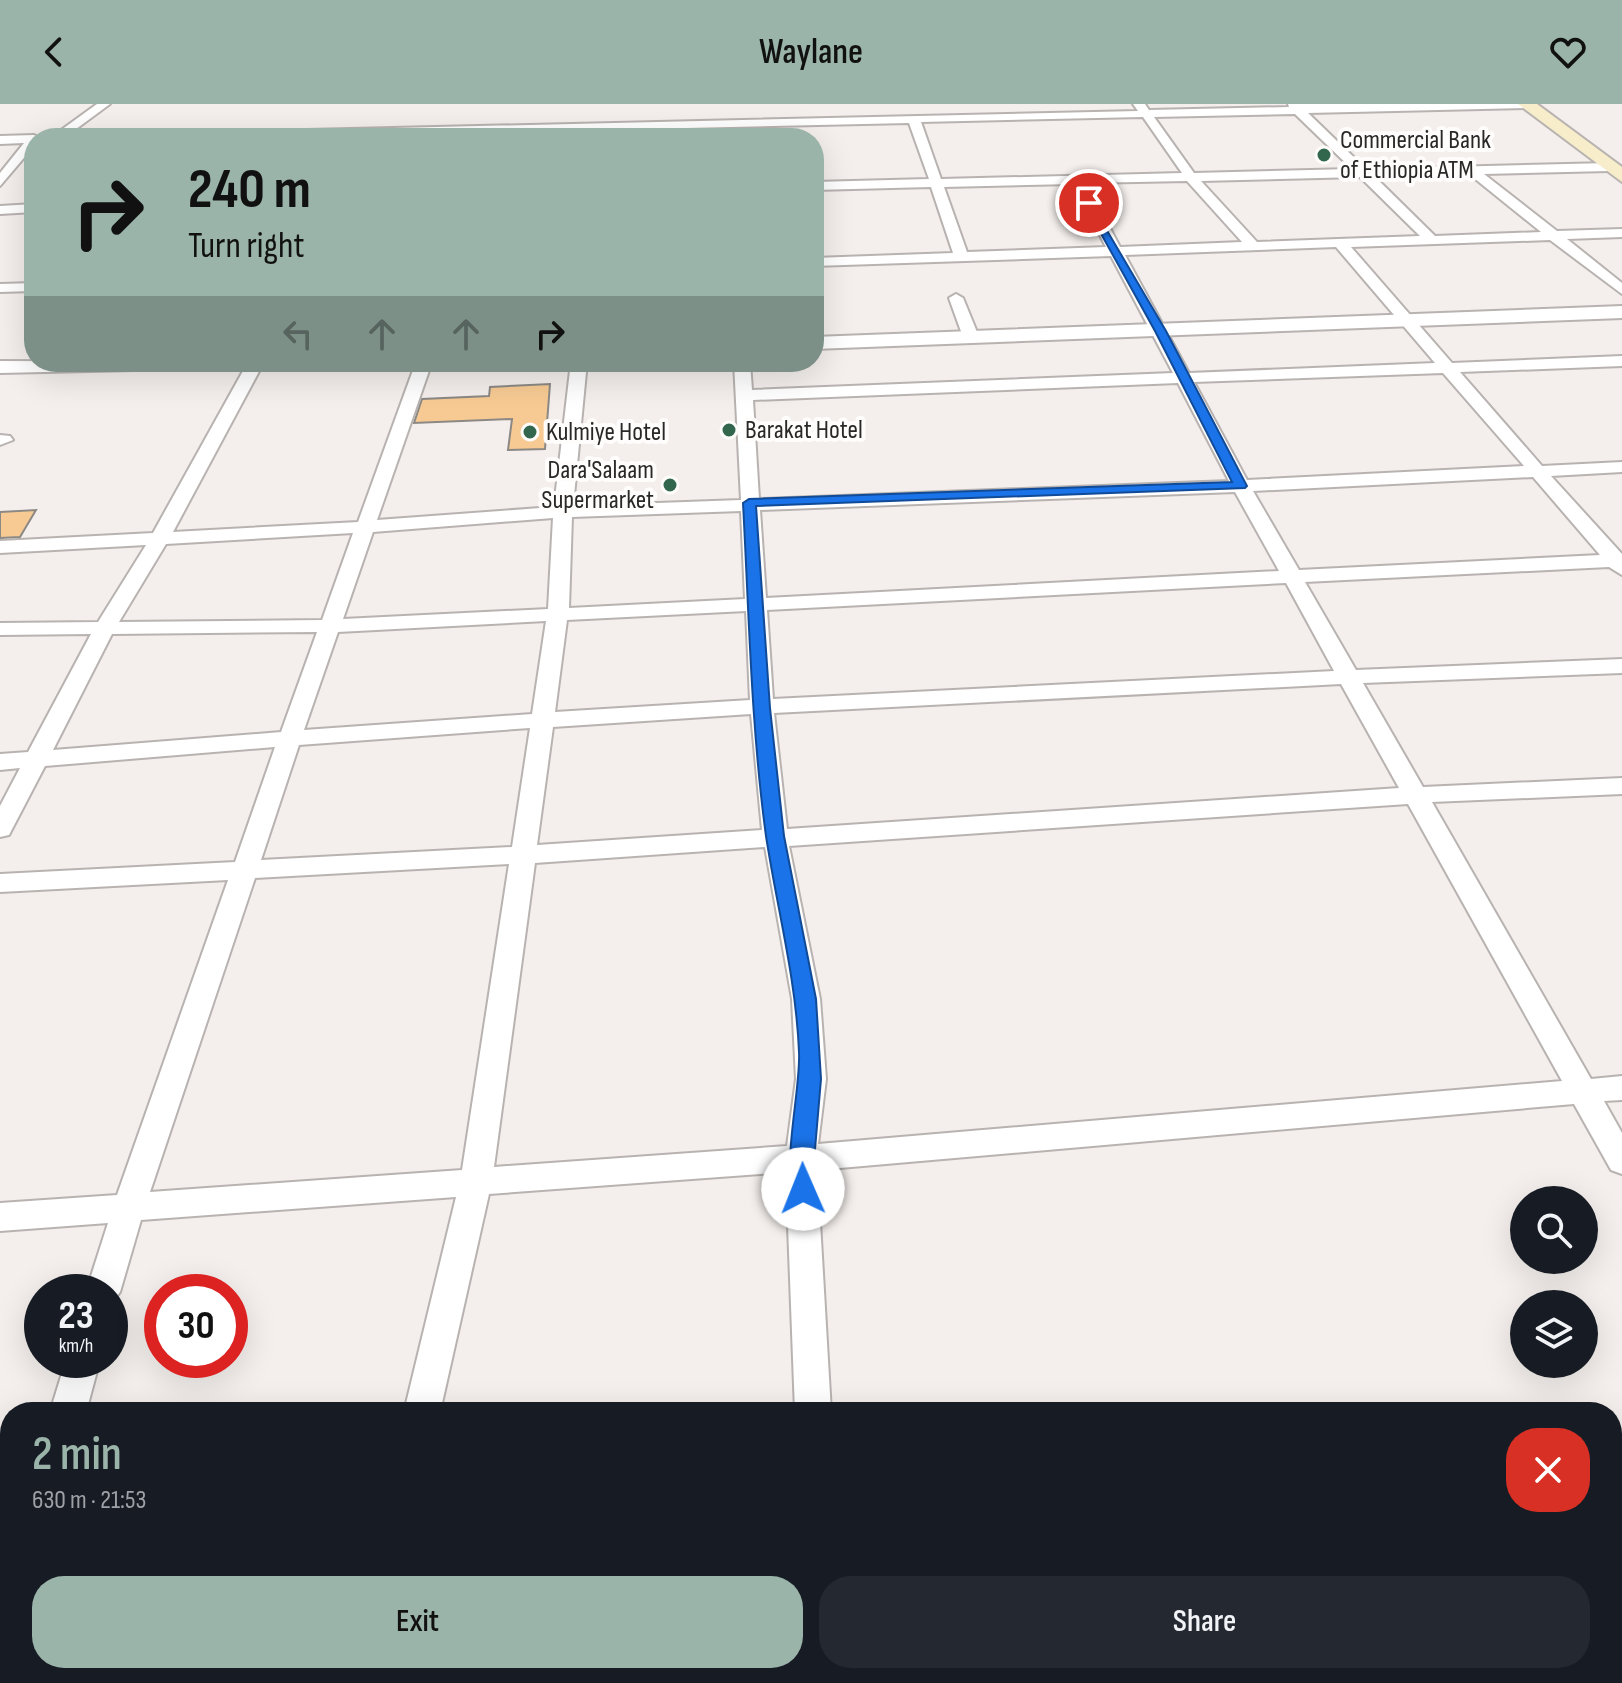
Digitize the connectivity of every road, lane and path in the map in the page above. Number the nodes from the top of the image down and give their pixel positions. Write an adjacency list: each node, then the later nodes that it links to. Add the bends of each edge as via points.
1 (104, 104): 9 (street)
2 (969, 104): 6 (street)
3 (1527, 104): 4 (street); 16 (main road)
4 (1295, 107): 5 (street); 17 (street)
5 (1143, 109): 6 (street); 18 (street)
6 (977, 117): 8 (street)
7 (723, 118): 8 (street); 10 (street); 11 (street)
8 (914, 119): 21 (street)
9 (70, 128)
10 (358, 128)
11 (724, 128)
12 (24, 139): 13 (street)
13 (0, 140)
14 (24, 152): 20 (street)
15 (1473, 171): 16 (street); 17 (street); 26 (street)
16 (1616, 172)
17 (1363, 173): 18 (street); 27 (street)
18 (1190, 176): 19 (street); 29 (street)
19 (1077, 179): 21 (street); 30 (street)
20 (0, 182)
21 (937, 183): 22 (street); 31 (street)
22 (824, 186)
23 (24, 209): 24 (street)
24 (0, 210)
25 (1622, 233): 26 (street)
26 (1554, 235): 27 (street); 35 (street)
27 (1431, 239): 28 (street)
28 (1339, 242): 29 (street); 38 (street)
29 (1252, 245): 30 (street)
30 (1112, 249): 31 (street); 39 (street)
31 (962, 257): 32 (street)
32 (824, 262)
33 (24, 287): 34 (street)
34 (0, 288)
35 (1622, 290)
36 (956, 298): 40 (street)
37 (1622, 312): 38 (street)
38 (1408, 320): 39 (street); 45 (street)
39 (1161, 331): 40 (street); 50 (street)
40 (971, 337): 41 (street)
41 (824, 343)
42 (1622, 361): 45 (street)
43 (24, 366): 44 (street)
44 (0, 367)
45 (1449, 368): 50 (street); 53 (street)
46 (251, 372): 58 (street)
47 (420, 372): 57 (street)
48 (578, 372): 56 (street)
49 (742, 372): 51 (street)
50 (1185, 378): 51 (street); 54 (street)
51 (743, 395): 55 (street)
52 (1622, 467): 53 (street)
53 (1538, 471): 54 (street); 60 (street)
54 (1241, 486): 55 (street); 61 (street)
55 (749, 503): 56 (street); 62 (street)
56 (563, 512): 57 (street); 63 (street)
57 (363, 527): 58 (street); 64 (street)
58 (161, 536): 59 (street); 66 (street)
59 (0, 547)
60 (1620, 563): 61 (street)
61 (1292, 575): 62 (street); 68 (street)
62 (755, 604): 63 (street); 69 (street)
63 (558, 613): 64 (street); 70 (street)
64 (329, 626): 66 (street); 71 (street)
65 (0, 629): 66 (street)
66 (104, 629): 72 (street)
67 (1622, 666): 68 (street)
68 (1350, 676): 69 (street); 75 (street)
69 (762, 708): 70 (street); 77 (street)
70 (544, 719): 71 (street); 78 (street)
71 (291, 735): 72 (street); 79 (street)
72 (39, 759): 73 (street); 76 (street)
73 (0, 762)
74 (1622, 786): 75 (street)
75 (1416, 795): 77 (street); 82 (street)
76 (0, 829)
77 (775, 836): 78 (street); 83 (street, via 806,999 811,1079)
78 (523, 855): 79 (street); 85 (street)
79 (244, 872): 80 (street); 86 (street)
80 (0, 883)
81 (1622, 1088): 82 (street)
82 (1581, 1091): 83 (street); 84 (street)
83 (801, 1158): 85 (street); 92 (street)
84 (1622, 1161)
85 (476, 1181): 86 (street); 91 (street)
86 (129, 1206): 87 (street); 88 (street)
87 (0, 1217)
88 (108, 1274)
89 (78, 1378): 90 (street)
90 (71, 1402)
91 (424, 1402)
92 (813, 1402)

